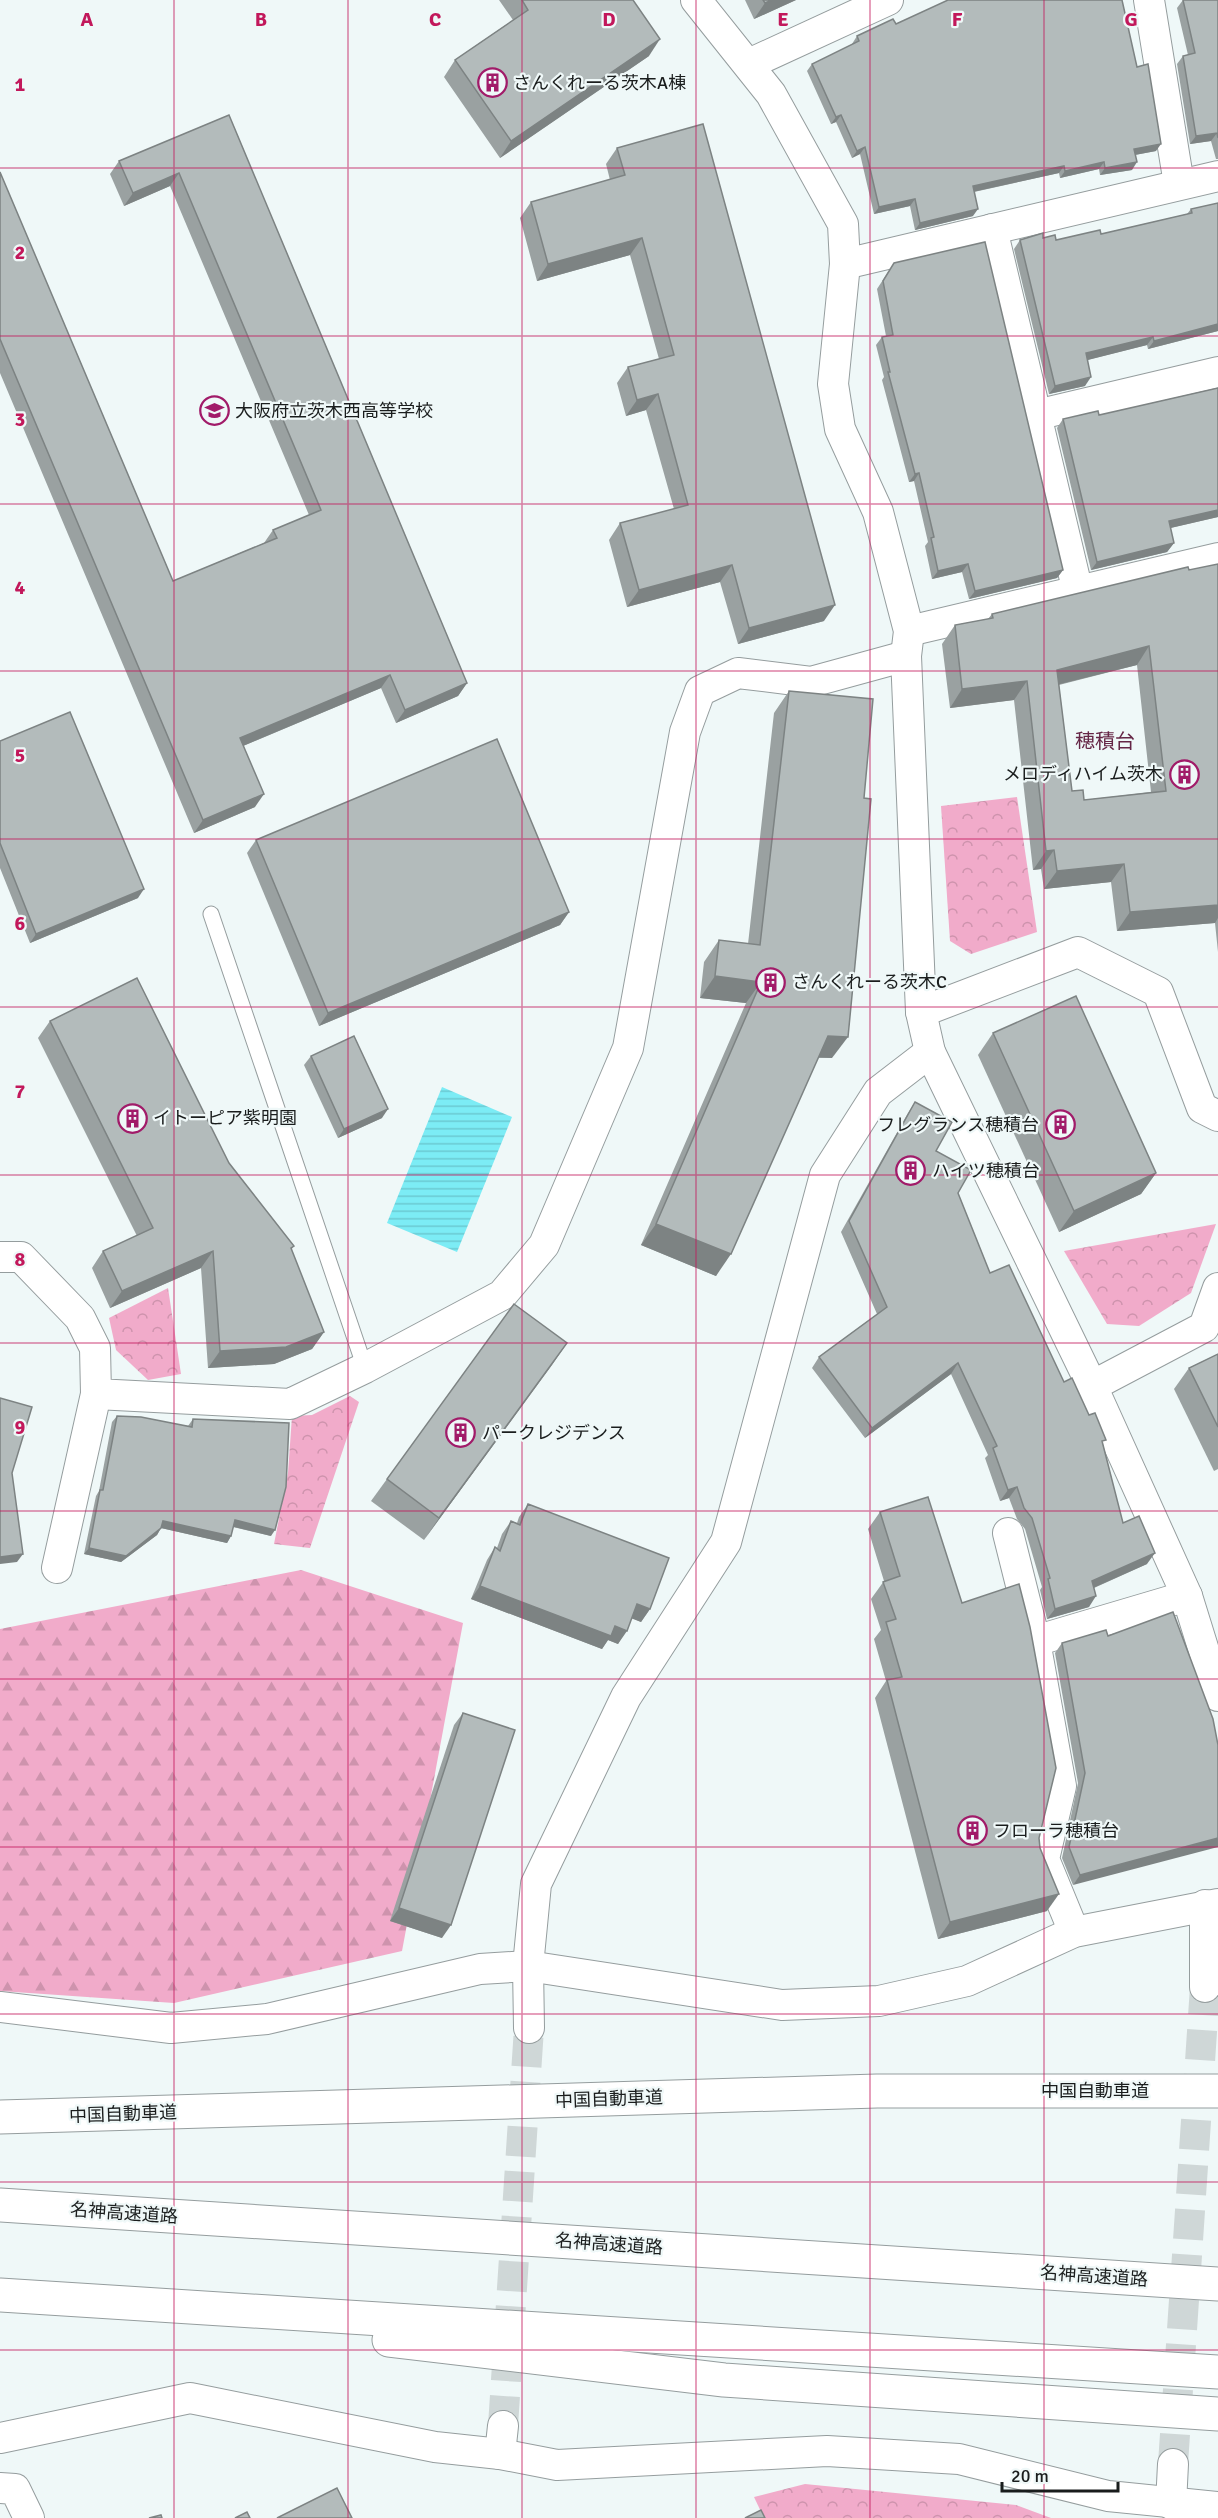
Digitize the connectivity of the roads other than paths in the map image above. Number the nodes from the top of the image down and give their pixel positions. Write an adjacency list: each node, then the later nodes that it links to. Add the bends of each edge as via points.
1 (696, 0): 4 (street)
2 (888, 0): 4 (street)
3 (1149, 0): 6 (street)
4 (748, 64): 8 (street, via 771,94 843,224)
5 (1218, 176): 6 (street)
6 (1179, 184): 7 (street)
7 (992, 229): 8 (street); 10 (street)
8 (845, 264): 13 (street, via 833,384 838,418 878,512)
9 (1218, 372): 10 (street)
10 (1036, 415): 12 (street)
11 (1218, 558): 12 (street)
12 (1078, 592): 13 (street)
13 (907, 644): 15 (street); 20 (street, via 811,682 738,673 700,691 685,732 628,1048 544,1245 502,1295)
14 (211, 914): 20 (lane)
15 (921, 1012): 16 (street); 17 (street, via 1078,952 1158,992 1202,1108)
16 (930, 1052): 21 (street); 30 (street, via 878,1092 825,1176 726,1542 626,1697 536,1884)
17 (1218, 1116)
18 (0, 1257): 22 (street, via 21,1257 80,1318 94,1348)
19 (1218, 1288): 21 (street, via 1204,1327)
20 (365, 1368): 22 (street, via 290,1404)
21 (1092, 1386): 25 (street)
22 (96, 1394): 24 (street)
23 (1008, 1533): 26 (street)
24 (57, 1568)
25 (1187, 1596): 26 (street); 27 (street)
26 (1035, 1641): 29 (street, via 1061,1786 1044,1859)
27 (1218, 1696)
28 (1212, 1904): 29 (street); 31 (street)
29 (1074, 1932): 30 (street, via 967,1981 879,2001 782,2005)
30 (528, 1966): 32 (street, via 480,1969 267,2019 171,2028); 33 (street)
31 (1205, 1987)
32 (0, 2007)
33 (529, 2028)
34 (1218, 2091): 35 (highway, 中国自動車道, via 877,2091)
35 (0, 2117)
36 (0, 2205): 37 (highway, 名神高速道路)
37 (1218, 2284)
38 (0, 2295): 39 (highway)
39 (45, 2298): 40 (highway); 41 (highway, via 723,2380)
40 (1218, 2372)
41 (1218, 2414)
42 (0, 2438): 45 (street, via 190,2398 435,2447 501,2440 557,2465 827,2451 959,2459 1108,2496)
43 (1173, 2464): 45 (street)
44 (0, 2488): 47 (street, via 15,2489)
45 (1171, 2504): 46 (street)
46 (1218, 2507)
47 (28, 2518)

